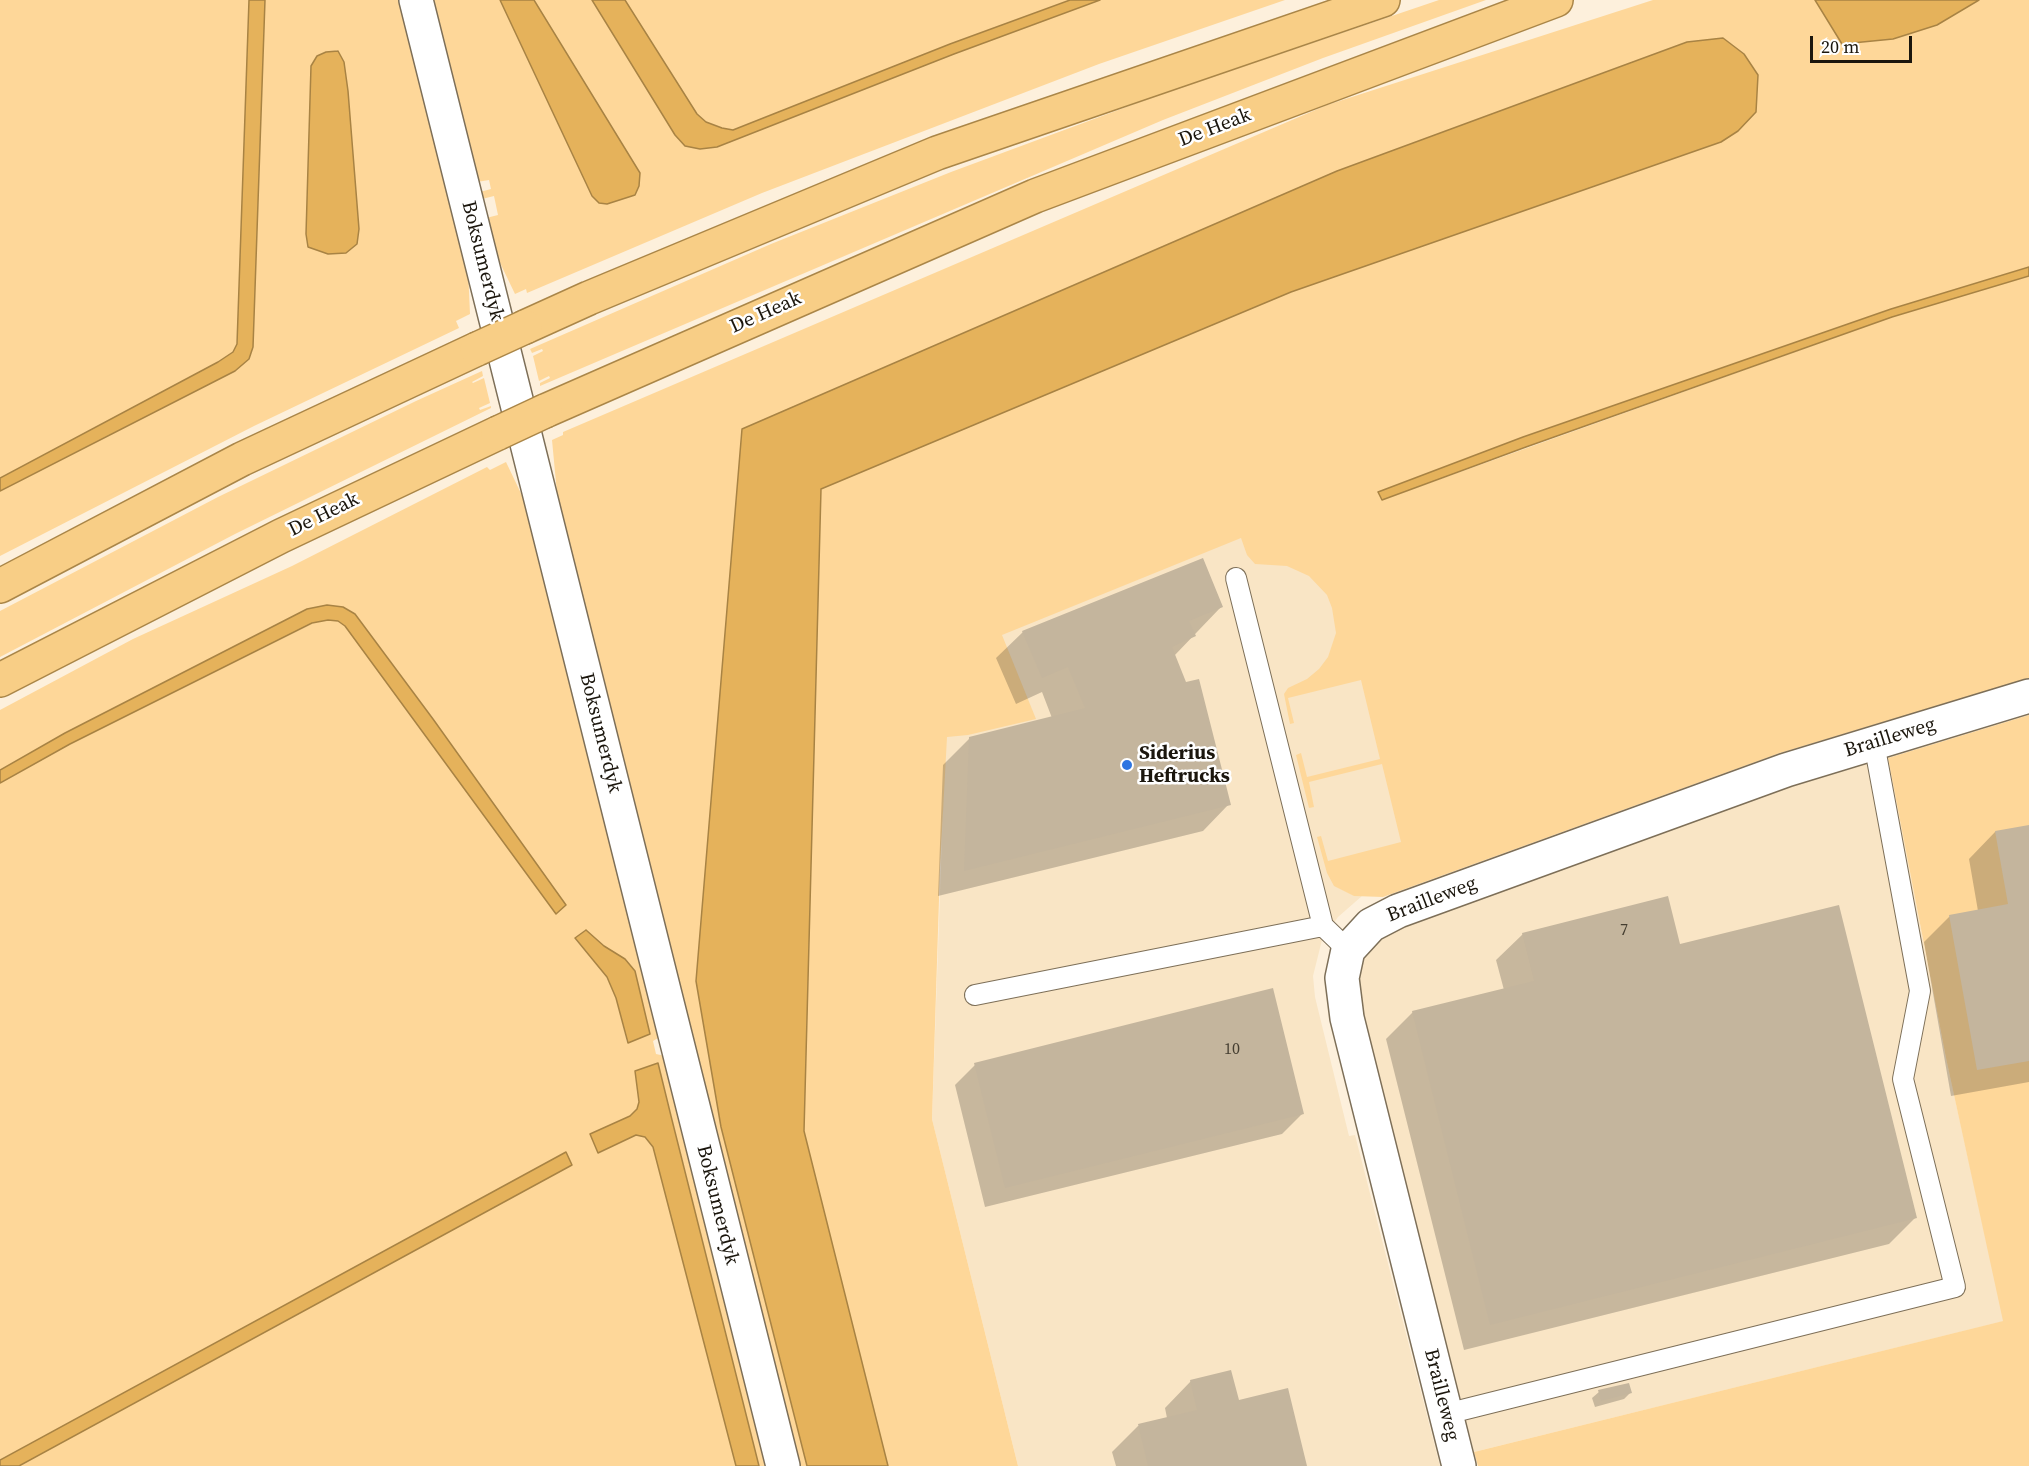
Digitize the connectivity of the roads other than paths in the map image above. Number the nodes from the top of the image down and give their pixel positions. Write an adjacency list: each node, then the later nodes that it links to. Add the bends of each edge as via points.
1 (416, 0): 13 (street, Boksumerdyk)
2 (1383, 0): 5 (highway, bridge, via 938,153 589,298 242,459)
3 (1556, 0): 6 (highway, De Heak, bridge, via 1035,196 545,411 281,536)
4 (1236, 578): 9 (lane)
5 (0, 586)
6 (0, 680)
7 (2029, 696): 8 (street, Brailleweg)
8 (1874, 743): 10 (street, Brailleweg, via 1786,770 1398,911 1371,925); 12 (lane, via 1920,990 1903,1079 1955,1287)
9 (1323, 926): 10 (lane); 11 (lane)
10 (1348, 950): 12 (street, Brailleweg, via 1342,978 1347,1018)
11 (975, 995)
12 (1446, 1414): 14 (street, Brailleweg)
13 (783, 1466)
14 (1459, 1466)

